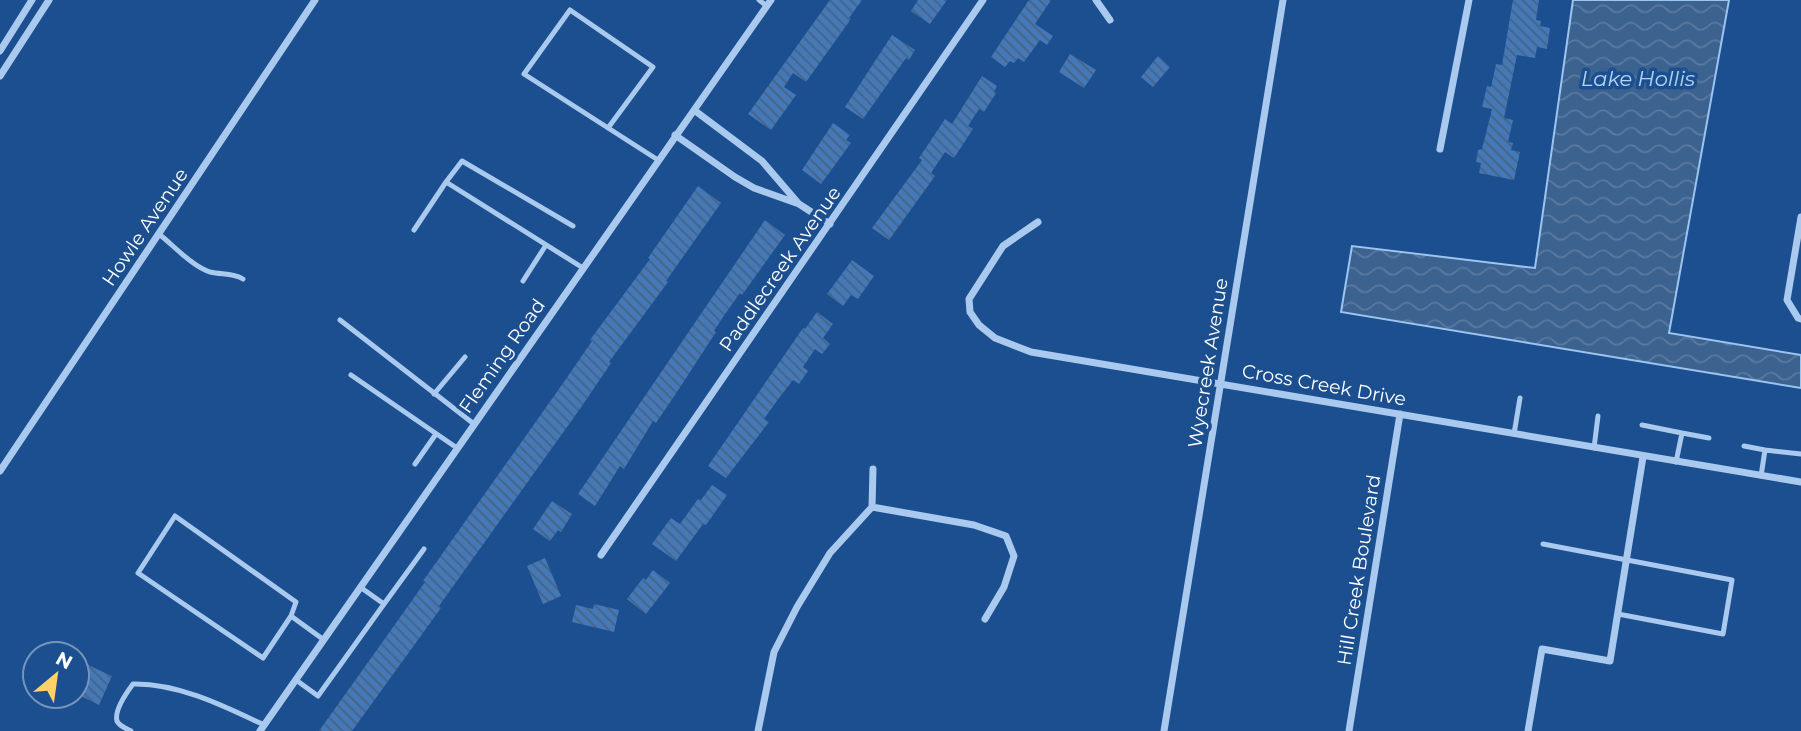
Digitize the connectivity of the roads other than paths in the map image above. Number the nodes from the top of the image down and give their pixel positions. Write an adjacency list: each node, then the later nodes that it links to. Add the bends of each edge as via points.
1 (32, 0): 11 (street)
2 (49, 0): 12 (street)
3 (315, 0): 25 (street, Howle Avenue)
4 (759, 0): 9 (lane)
5 (983, 0): 22 (street, Paddlecreek Avenue)
6 (1096, 0): 10 (street)
7 (1283, 0): 34 (street, Wyecreek Avenue)
8 (1469, 0): 16 (street)
9 (769, 3): 13 (street, Fleming Road)
10 (1110, 20)
11 (0, 51)
12 (0, 76)
13 (694, 110): 15 (street, Fleming Road); 19 (street, via 762,161)
14 (608, 128): 14 (lane, via 653,67 570,10 524,74); 17 (lane)
15 (675, 135): 17 (street, Fleming Road); 19 (street, via 734,177)
16 (1440, 149)
17 (658, 160): 27 (street, Fleming Road)
18 (446, 182): 23 (lane, via 462,161); 24 (lane); 26 (lane)
19 (799, 204): 22 (street)
20 (1801, 217): 30 (street, via 1787,300)
21 (1038, 222): 34 (street, Cross Creek Drive, via 1003,246 969,299 970,312 979,325 995,338 1031,352)
22 (830, 224): 60 (street, Paddlecreek Avenue)
23 (573, 226)
24 (414, 230)
25 (159, 234): 28 (lane, via 199,266); 54 (street, Howle Avenue)
26 (546, 244): 27 (lane); 29 (lane)
27 (583, 268): 39 (street, Fleming Road)
28 (243, 279)
29 (523, 281)
30 (1801, 319)
31 (340, 320): 35 (lane)
32 (465, 357): 35 (lane)
33 (351, 374): 42 (lane)
34 (1221, 383): 37 (street, Cross Creek Drive); 72 (street, Wyecreek Avenue)
35 (435, 394): 39 (lane)
36 (1520, 398): 43 (lane)
37 (1399, 414): 43 (street, Cross Creek Drive); 73 (street, Hill Creek Boulevard)
38 (1598, 416): 47 (lane)
39 (474, 424): 46 (street, Fleming Road)
40 (1642, 425): 41 (lane)
41 (1682, 433): 44 (lane); 51 (lane)
42 (436, 434): 46 (lane); 52 (lane)
43 (1514, 434): 47 (street, Cross Creek Drive)
44 (1709, 438)
45 (1744, 446): 48 (lane)
46 (457, 448): 62 (street, Fleming Road)
47 (1594, 448): 50 (street, Cross Creek Drive)
48 (1765, 450): 49 (lane); 55 (lane)
49 (1801, 454)
50 (1643, 457): 51 (street, Cross Creek Drive); 61 (street)
51 (1676, 462): 55 (street, Cross Creek Drive)
52 (415, 464)
53 (873, 469): 57 (street)
54 (0, 471)
55 (1761, 475): 56 (street, Cross Creek Drive)
56 (1801, 482)
57 (872, 507): 66 (street, via 974,525 1006,536 1014,556 1004,587); 71 (street, via 830,553 774,652)
58 (1543, 544): 61 (lane)
59 (424, 549): 63 (lane)
60 (601, 555)
61 (1626, 559): 64 (street); 64 (lane, via 1732,580 1723,634)
62 (360, 587): 63 (lane); 67 (street, Fleming Road)
63 (384, 604): 68 (lane, via 318,696)
64 (1618, 614): 74 (street, via 1610,661 1542,649)
65 (291, 616): 65 (lane, via 262,658 138,573 175,516 296,601); 67 (lane)
66 (985, 619)
67 (324, 640): 68 (street, Fleming Road)
68 (296, 680): 69 (street, Fleming Road)
69 (262, 728): 70 (lane, via 220,705 155,684 134,684 117,715 120,725)
70 (131, 731)
71 (758, 731)
72 (1164, 731)
73 (1349, 731)
74 (1528, 731)

